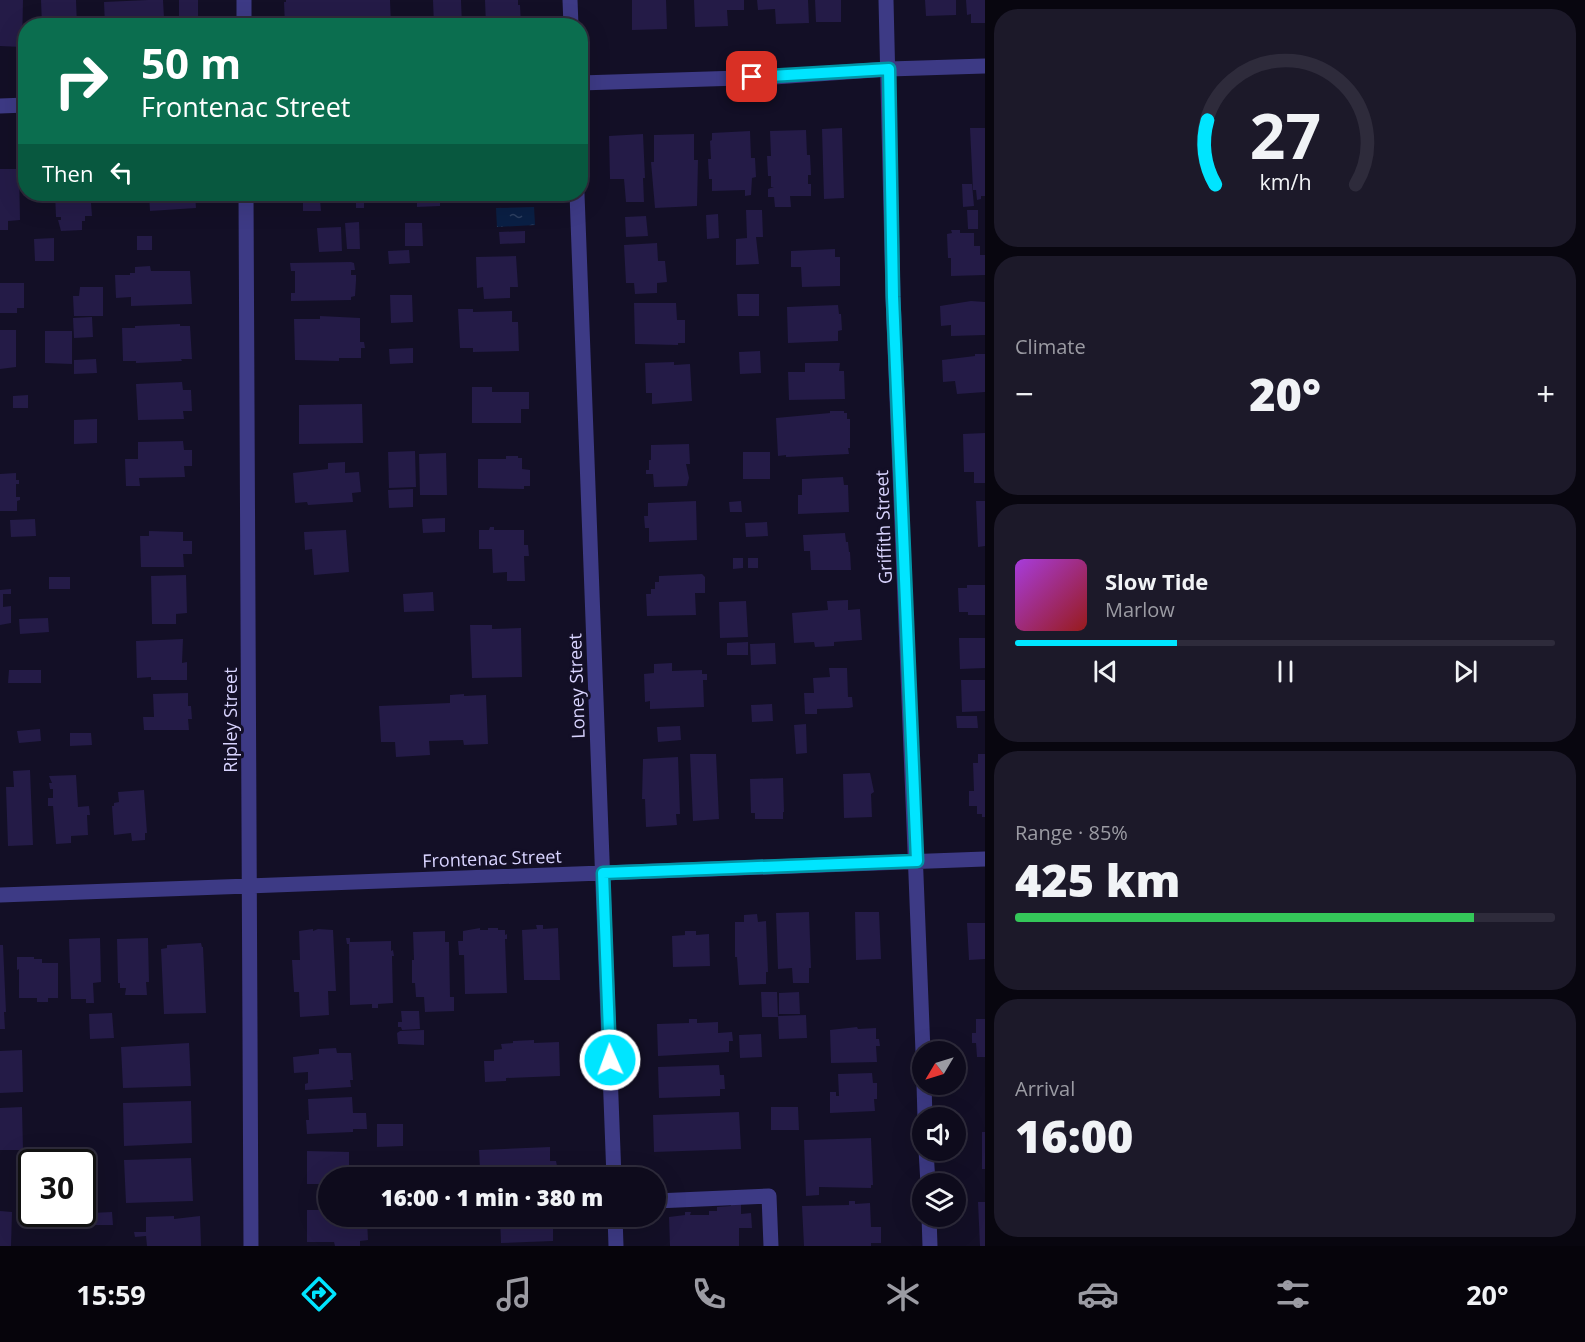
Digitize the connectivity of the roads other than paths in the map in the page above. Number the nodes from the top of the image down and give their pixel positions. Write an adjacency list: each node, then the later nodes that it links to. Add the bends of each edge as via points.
1 (244, 0): 4 (street)
2 (570, 0): 5 (street)
3 (886, 0): 7 (street, Griffith Street)
4 (244, 18)
5 (571, 18)
6 (985, 66): 7 (street)
7 (889, 69): 8 (street); 14 (street, Griffith Street, via 893,297)
8 (588, 83)
9 (18, 105): 10 (street)
10 (0, 106)
11 (246, 201): 16 (street, Ripley Street)
12 (577, 201): 15 (street, Loney Street)
13 (985, 859): 14 (street, Frontenac Street)
14 (917, 861): 15 (street, Frontenac Street); 18 (street, Griffith Street)
15 (603, 873): 16 (street, Frontenac Street); 19 (street, Loney Street)
16 (250, 886): 17 (street, Frontenac Street); 23 (street, Ripley Street)
17 (0, 895)
18 (923, 1041)
19 (614, 1167)
20 (666, 1201): 25 (street, via 769,1196)
21 (615, 1227): 24 (street)
22 (929, 1227): 26 (street)
23 (251, 1246)
24 (616, 1246)
25 (771, 1246)
26 (930, 1246)

